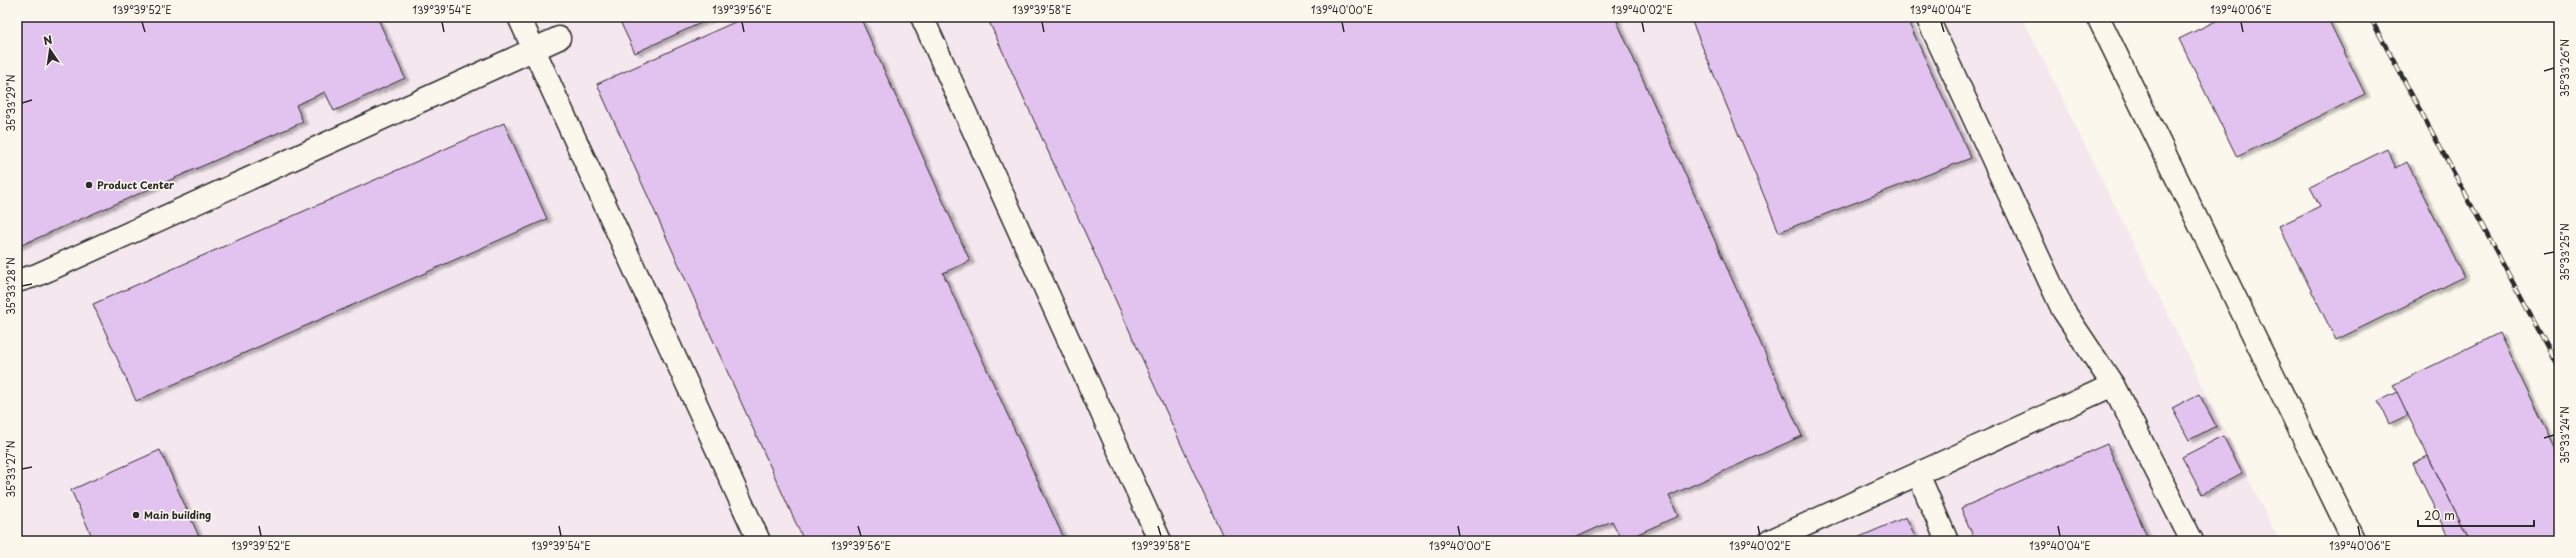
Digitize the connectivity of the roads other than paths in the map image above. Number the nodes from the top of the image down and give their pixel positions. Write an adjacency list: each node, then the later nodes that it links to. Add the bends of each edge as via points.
1 (519, 17): 6 (street)
2 (922, 17): 11 (street)
3 (1927, 17): 8 (street, via 2063,310)
4 (2098, 17): 15 (street)
5 (559, 38): 6 (street)
6 (534, 50): 7 (street, via 37,275); 10 (street)
7 (17, 281)
8 (2113, 385): 9 (street); 14 (street)
9 (1918, 474): 12 (street); 13 (street)
10 (759, 541)
11 (1160, 541)
12 (1770, 541)
13 (1947, 541)
14 (2192, 541)
15 (2354, 541)

